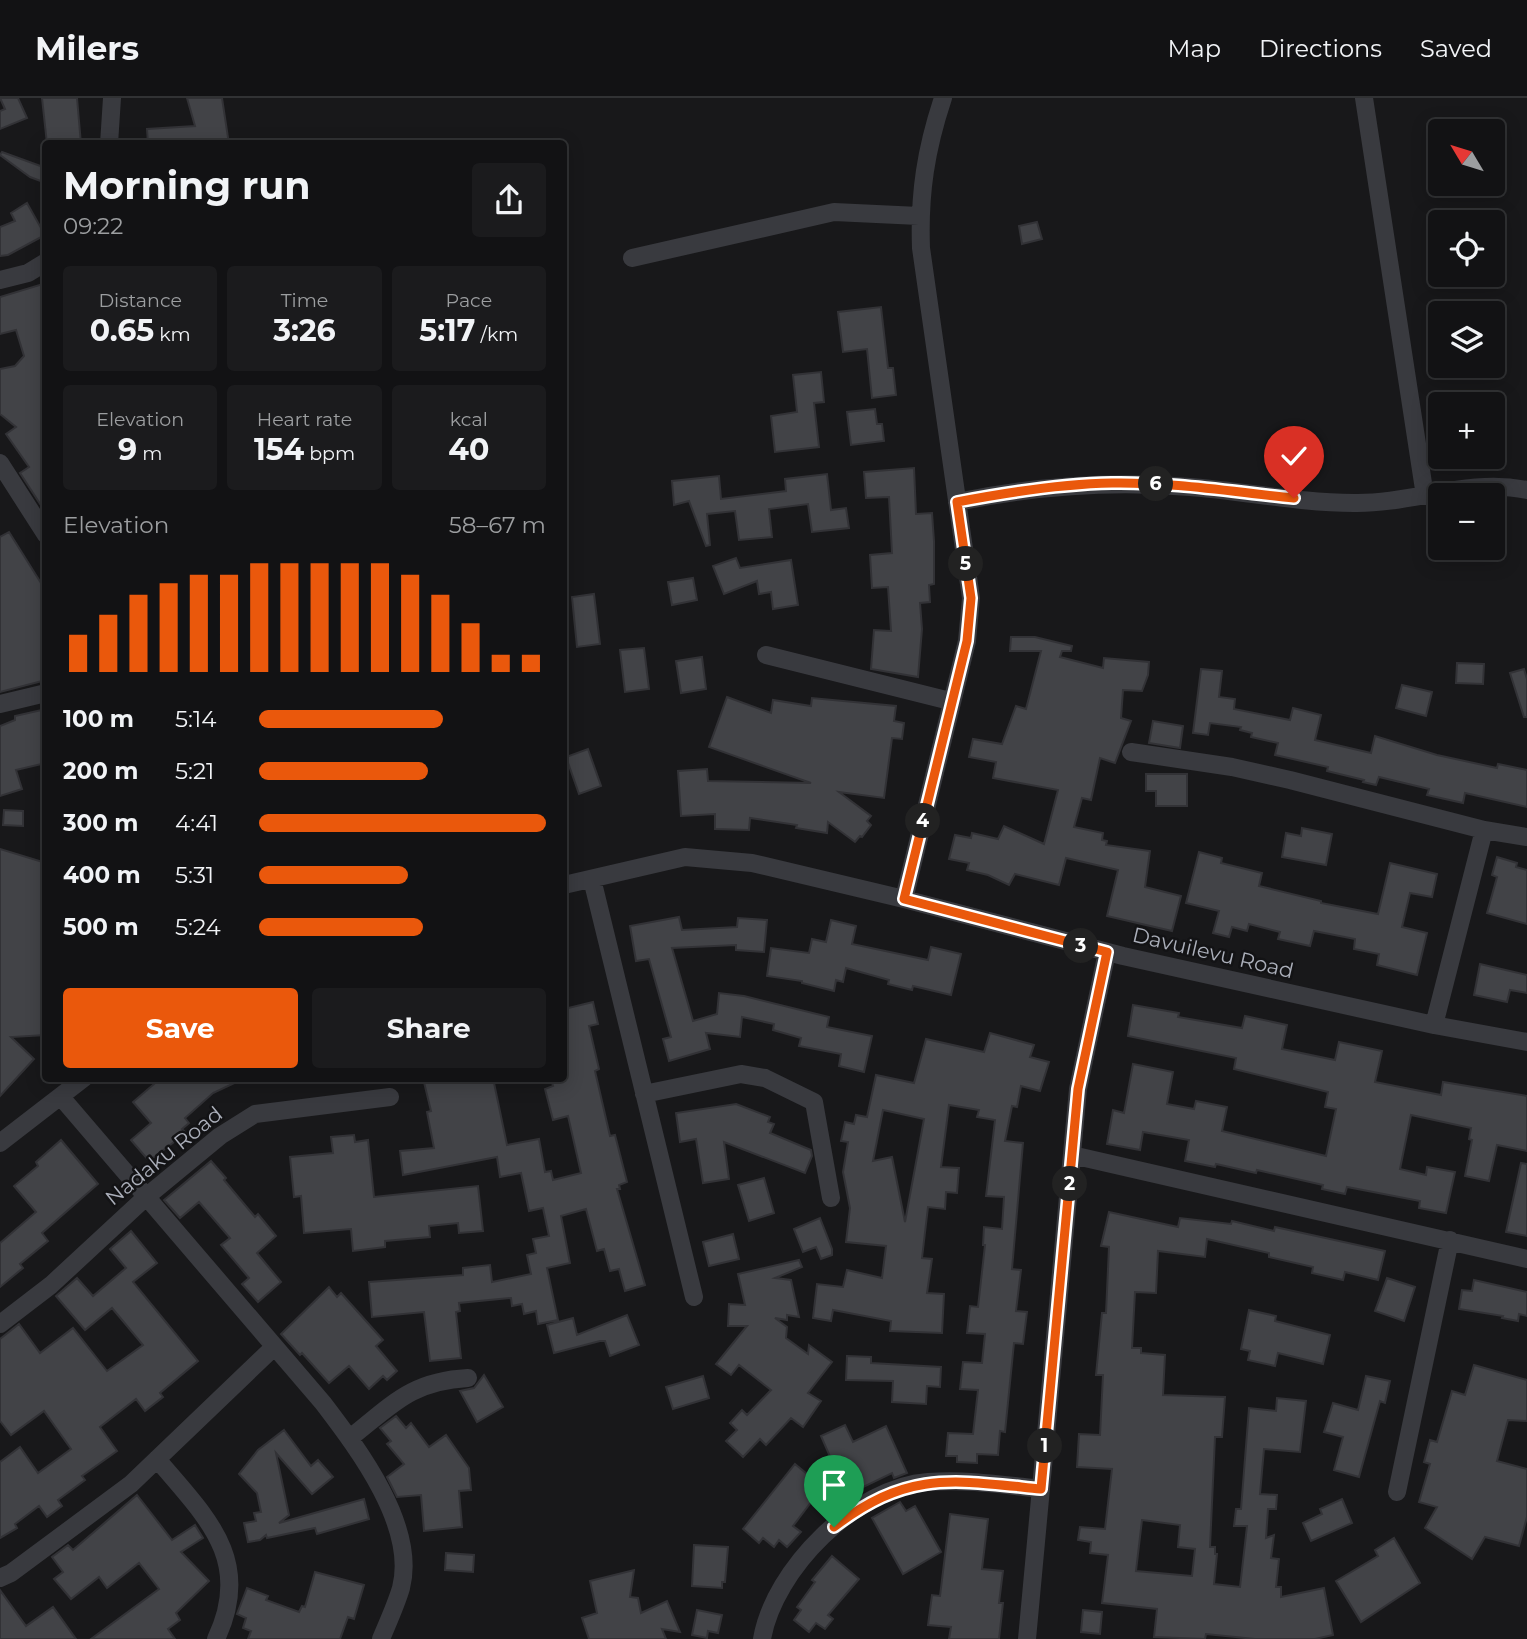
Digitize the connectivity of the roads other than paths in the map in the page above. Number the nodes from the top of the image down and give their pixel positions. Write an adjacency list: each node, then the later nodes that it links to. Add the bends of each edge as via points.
1 (112, 98): 4 (street)
2 (943, 98): 5 (street, via 928,143)
3 (1364, 98): 11 (street)
4 (109, 140)
5 (919, 216): 6 (street, via 834,212); 12 (street)
6 (632, 258)
7 (42, 264): 8 (street)
8 (0, 280)
9 (0, 463): 13 (street)
10 (1527, 490): 11 (street, via 1470,486)
11 (1425, 496): 12 (street, via 1335,503 1113,483 1035,488)
12 (957, 502): 16 (street, via 971,598 967,641)
13 (42, 529)
14 (766, 655): 16 (street)
15 (42, 694): 17 (street)
16 (950, 701): 23 (street)
17 (0, 704)
18 (1131, 752): 19 (street, via 1232,767)
19 (1484, 830): 20 (street); 25 (street)
20 (1527, 837)
21 (592, 879): 22 (street, Davuilevu Road); 23 (street, Davuilevu Road, via 685,857 751,863); 28 (street)
22 (567, 884)
23 (904, 899): 24 (street, Davuilevu Road)
24 (1107, 952): 25 (street, Davuilevu Road); 32 (street, via 1078,1089)
25 (1434, 1025): 26 (street, Davuilevu Road)
26 (1527, 1042)
27 (79, 1082): 29 (street)
28 (645, 1094): 34 (street, via 741,1074 765,1079 814,1102); 37 (street)
29 (61, 1097): 31 (street); 33 (street)
30 (390, 1097): 33 (street, Nadaku Road, via 255,1114 220,1136)
31 (2, 1136)
32 (1072, 1154): 35 (street); 43 (street)
33 (146, 1197): 38 (street, Nadaku Road, via 51,1285); 39 (street)
34 (831, 1198)
35 (1450, 1240): 36 (street); 44 (street)
36 (1527, 1259)
37 (694, 1297)
38 (0, 1324)
39 (274, 1347): 41 (street); 42 (street)
40 (468, 1378): 41 (street, via 421,1385)
41 (350, 1438): 47 (street, via 387,1499 402,1540 402,1586)
42 (157, 1459): 45 (street, via 131,1484); 46 (street, via 206,1516 225,1552 229,1594)
43 (1041, 1489): 48 (street, via 927,1482 887,1493 834,1527 790,1573 774,1601); 49 (street)
44 (1397, 1492)
45 (0, 1578)
46 (216, 1639)
47 (381, 1639)
48 (762, 1639)
49 (1027, 1639)

